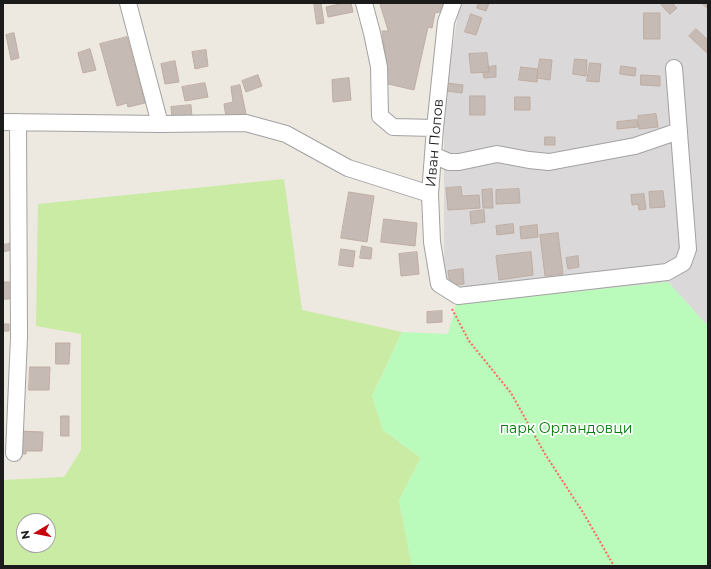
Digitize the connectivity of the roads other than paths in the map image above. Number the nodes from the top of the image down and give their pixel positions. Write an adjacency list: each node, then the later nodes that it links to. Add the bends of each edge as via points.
1 (128, 3): 6 (street)
2 (364, 3): 7 (street, via 379,67 380,116 393,126)
3 (453, 3): 7 (street, Иван Попов, via 446,22)
4 (674, 68): 8 (street)
5 (10, 122): 6 (street); 11 (street, via 19,337)
6 (160, 124): 10 (street, via 246,123 286,134 348,168)
7 (436, 128): 9 (street, Иван Попов)
8 (679, 131): 9 (street, via 635,146 549,162 497,154 449,162); 10 (street, Иван Попов, via 688,249 683,263 667,272 458,296 439,284 432,242)
9 (433, 155): 10 (street, Иван Попов)
10 (430, 194)
11 (14, 453)

